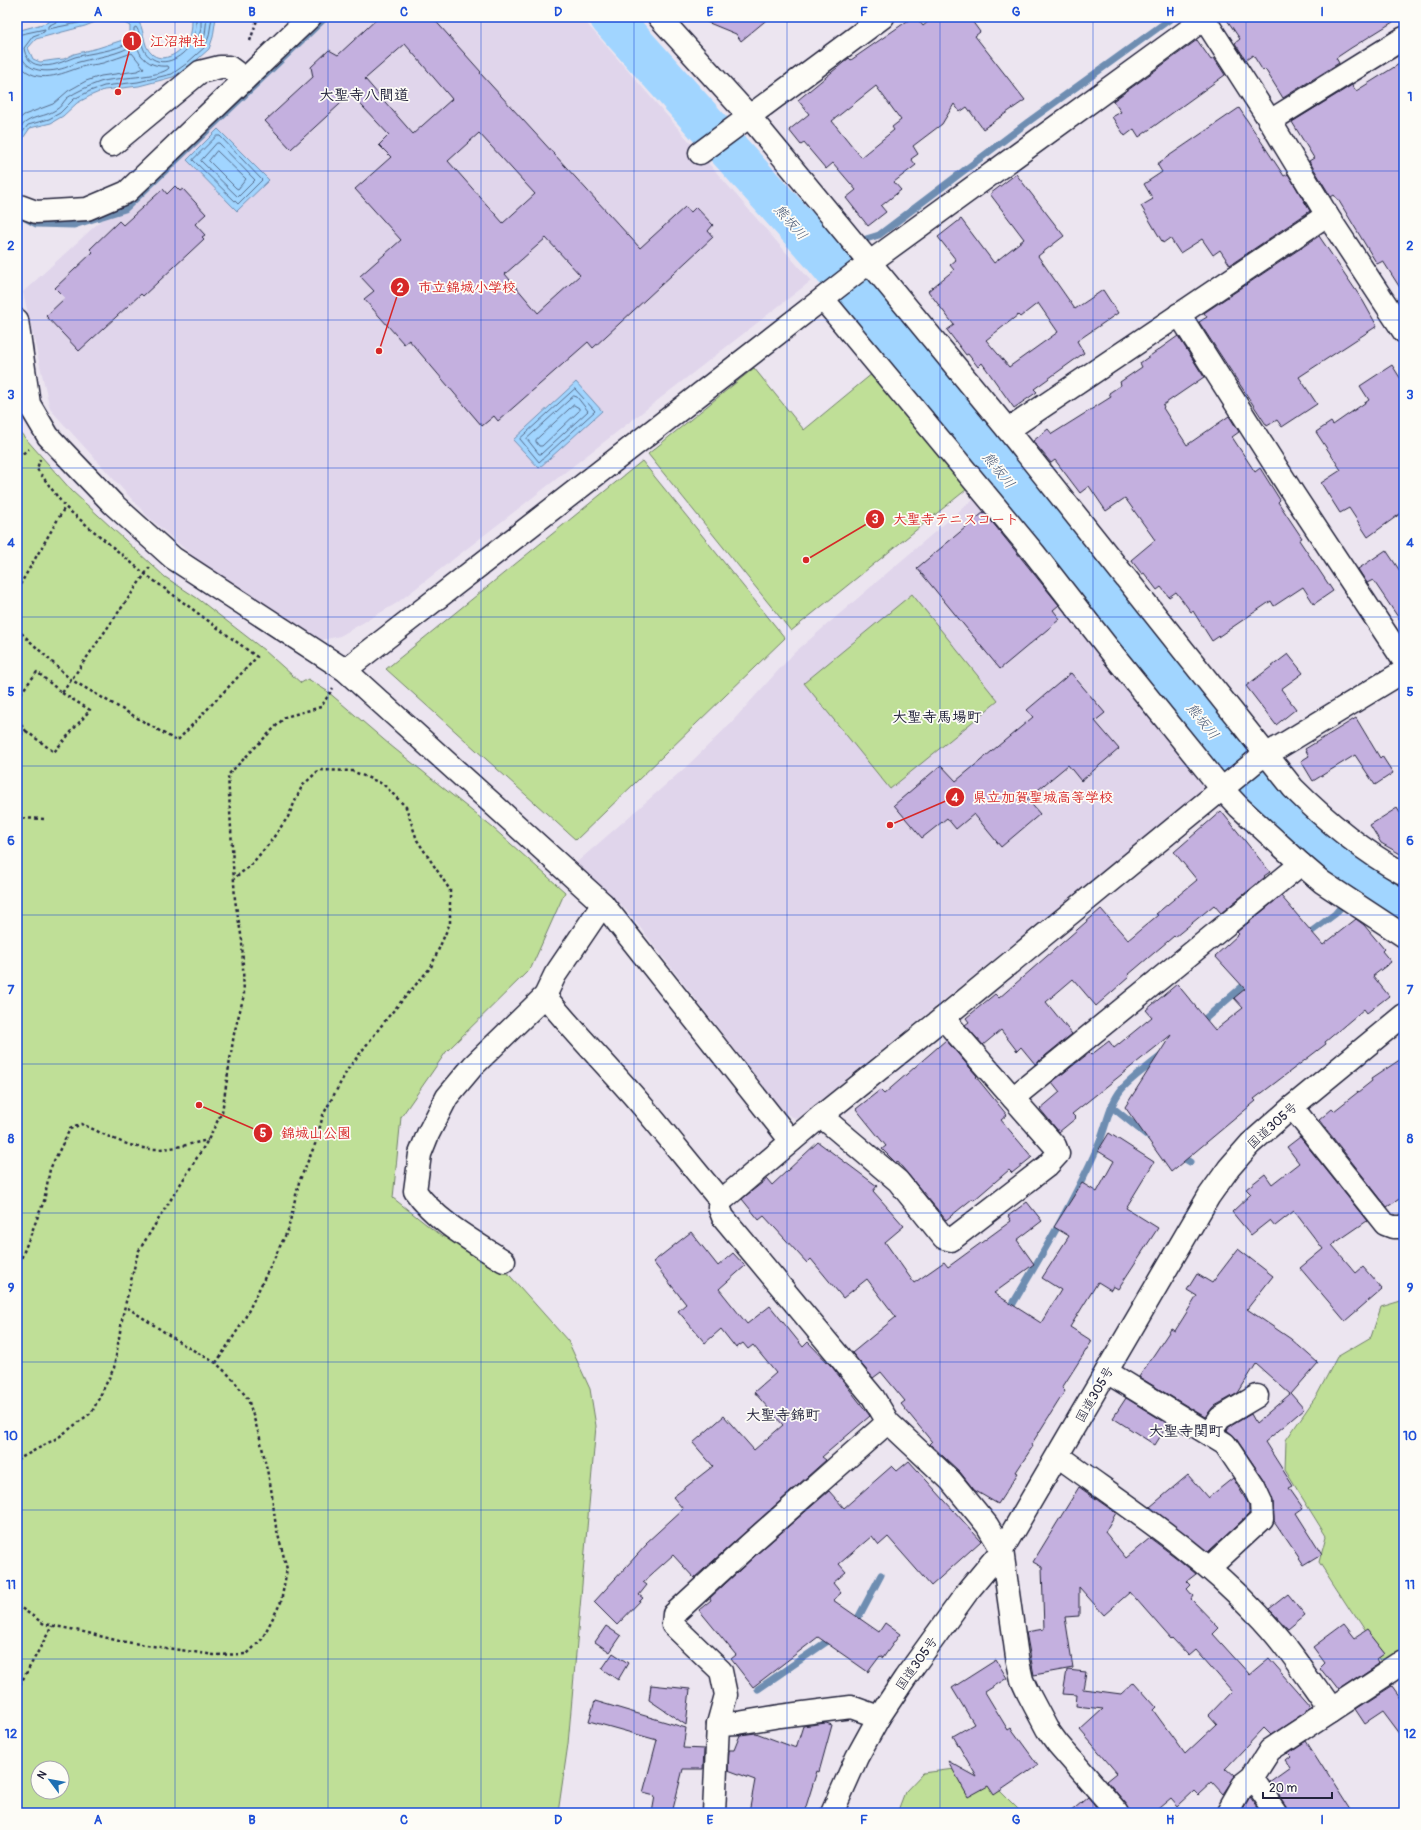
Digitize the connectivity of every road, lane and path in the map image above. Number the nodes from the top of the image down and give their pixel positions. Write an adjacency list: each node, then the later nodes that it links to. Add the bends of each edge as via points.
1 (310, 17): 6 (main road)
2 (659, 17): 7 (main road)
3 (883, 17): 7 (main road)
4 (1204, 18): 8 (main road); 13 (main road)
5 (1404, 38): 8 (main road)
6 (245, 79): 9 (main road, via 229,67 200,72); 11 (main road, via 127,192 87,209 36,212)
7 (749, 116): 10 (main road); 13 (main road)
8 (1270, 121): 12 (main road)
9 (112, 145)
10 (700, 153)
11 (17, 205)
12 (1326, 215): 15 (main road); 17 (main road)
13 (866, 265): 14 (main road); 18 (main road)
14 (828, 295): 26 (main road); 35 (main road, via 1112,653)
15 (1179, 314): 18 (main road); 25 (main road)
16 (17, 320): 19 (main road, via 29,404)
17 (1404, 332)
18 (1008, 430): 34 (main road)
19 (48, 436): 20 (path, via 37,469); 21 (main road, via 113,504)
20 (65, 507): 22 (path); 23 (path)
21 (164, 549): 22 (path); 26 (main road, via 173,558)
22 (145, 574): 28 (path); 28 (path, via 257,657 177,741)
23 (17, 590)
24 (17, 629): 28 (path)
25 (1404, 662)
26 (345, 670): 40 (path, via 321,707 285,717 228,775); 41 (main road)
27 (1404, 671): 34 (main road)
28 (70, 679): 29 (path)
29 (62, 693): 30 (path, via 37,672); 32 (path, via 90,710 54,752)
30 (17, 698)
31 (17, 720): 32 (path)
32 (26, 731): 33 (path)
33 (17, 737)
34 (1261, 757): 35 (main road); 39 (main road, via 1312,807 1355,842)
35 (1224, 787): 38 (main road, via 1239,807); 45 (main road)
36 (17, 818): 37 (path)
37 (46, 819)
38 (1301, 864): 42 (main road, via 1322,882); 46 (main road)
39 (1404, 874)
40 (234, 878): 49 (path, via 242,940 244,995 234,1034 222,1112); 56 (path, via 249,867 268,845 288,817 302,786 319,770 352,771 383,784 406,807 417,840 450,890 450,924 431,967 348,1069 323,1115 316,1142 298,1182 288,1230 243,1322)
41 (603, 904): 43 (main road, via 555,975); 50 (main road)
42 (1404, 936)
43 (545, 996): 51 (main road); 53 (main road, via 473,1066 447,1097 420,1154 415,1191 424,1203 456,1230)
44 (1404, 1015): 47 (main road, 国道305号)
45 (943, 1018): 46 (main road); 48 (main road)
46 (1012, 1098): 48 (main road, via 1055,1146 1058,1154 1047,1166 951,1240 944,1238 898,1181)
47 (1292, 1107): 52 (main road, via 1385,1224); 57 (main road, 国道305号, via 1250,1144 1209,1196)
48 (821, 1116): 50 (main road)
49 (208, 1140): 54 (path, via 152,1149 123,1143 82,1124 70,1129 50,1169 44,1201); 55 (path, via 138,1252)
50 (791, 1141): 51 (main road)
51 (721, 1201): 59 (main road, via 719,1207 723,1217 873,1397)
52 (1404, 1227)
53 (504, 1261)
54 (17, 1269)
55 (125, 1306): 56 (path); 62 (path, via 114,1368 92,1412 59,1438)
56 (216, 1363): 66 (path, via 248,1399 260,1438 276,1527 287,1569 281,1602 262,1639 248,1654 214,1655 119,1641)
57 (1107, 1372): 60 (main road); 61 (main road, 国道305号)
58 (1257, 1396): 60 (main road, via 1220,1418)
59 (888, 1422): 63 (main road, via 951,1481 987,1525); 71 (main road, via 674,1614 673,1625 721,1671 726,1695)
60 (1209, 1434): 64 (main road, via 1225,1444 1254,1487 1261,1502 1262,1519)
61 (1058, 1456): 63 (main road, 国道305号); 64 (main road)
62 (17, 1460)
63 (1002, 1550): 70 (main road, 国道305号, via 968,1591); 75 (main road, via 1022,1680 1047,1729)
64 (1209, 1568): 69 (main road, via 1256,1612 1301,1667)
65 (17, 1605): 66 (path, via 44,1624)
66 (52, 1625): 68 (path)
67 (1404, 1662): 69 (main road)
68 (17, 1690)
69 (1331, 1710): 72 (main road, via 1270,1750)
70 (879, 1717): 71 (main road, via 851,1707 738,1724); 74 (main road, 国道305号)
71 (718, 1724): 73 (main road)
72 (1252, 1778): 76 (main road, via 1243,1785); 77 (main road)
73 (714, 1813)
74 (832, 1813)
75 (1118, 1813)
76 (1227, 1813)
77 (1276, 1813)

